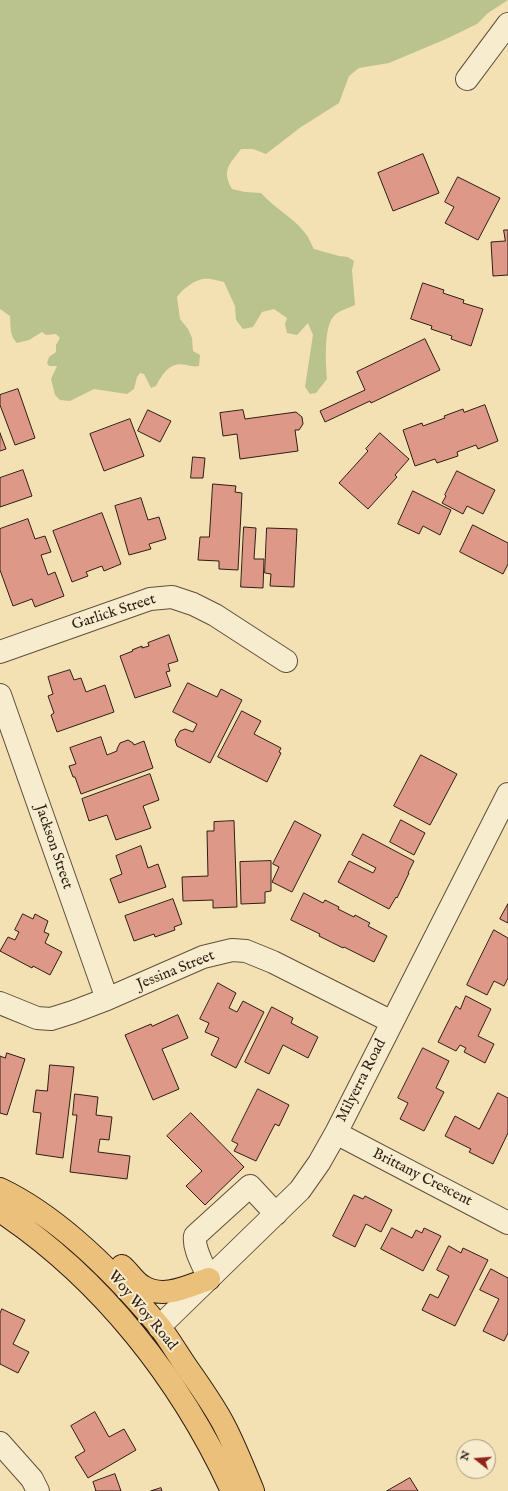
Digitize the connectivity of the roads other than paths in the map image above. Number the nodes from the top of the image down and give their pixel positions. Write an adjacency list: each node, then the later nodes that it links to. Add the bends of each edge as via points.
1 (508, 24): 2 (street)
2 (467, 79)
3 (0, 652): 4 (street, Garlick Street, via 150,599 172,597 215,615)
4 (286, 662)
5 (0, 695): 7 (street, Jackson Street)
6 (508, 794): 9 (street, Milyerra Road)
7 (107, 999): 8 (street, Jessina Street, via 51,1019 37,1018); 9 (street, Jessina Street, via 203,957 232,950 246,951 274,962)
8 (0, 1003)
9 (392, 1022): 10 (street, Milyerra Road)
10 (336, 1133): 14 (street, Milyerra Road, via 300,1190); 15 (street, Brittany Crescent)
11 (0, 1188): 12 (main road, Woy Woy Road)
12 (29, 1205): 17 (main road, via 98,1248 149,1290 168,1292); 18 (main road, Woy Woy Road, via 86,1250)
13 (0, 1211): 16 (main road, Woy Woy Road)
14 (276, 1214): 17 (street, Milyerra Road); 17 (street, via 250,1186 196,1236 194,1241)
15 (508, 1223)
16 (47, 1246): 18 (main road, via 86,1267 140,1321); 20 (main road, Woy Woy Road, via 102,1296 147,1349 191,1415)
17 (209, 1279): 18 (street, Milyerra Road)
18 (159, 1327): 20 (main road, via 162,1348 205,1416 217,1445); 23 (main road, Woy Woy Road, via 223,1424)
19 (0, 1443): 21 (street, via 32,1479)
20 (221, 1467): 22 (main road, Woy Woy Road)
21 (38, 1491)
22 (232, 1491)
23 (253, 1491)

